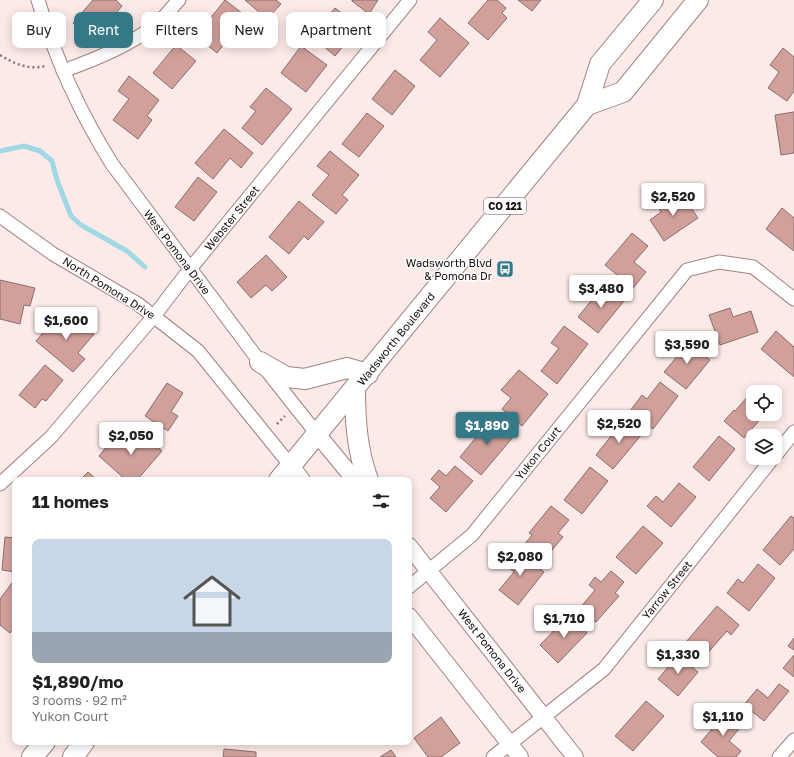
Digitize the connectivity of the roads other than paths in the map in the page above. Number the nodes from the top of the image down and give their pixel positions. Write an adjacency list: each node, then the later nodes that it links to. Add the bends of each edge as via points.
1 (38, 0): 6 (street, West Pomona Drive)
2 (179, 0): 6 (street, via 158,23 123,45 91,61)
3 (410, 0): 9 (street, Webster Street)
4 (653, 0): 7 (main road, Wadsworth Boulevard / CO 121, via 600,64)
5 (698, 0): 7 (main road, via 622,92)
6 (62, 67): 9 (street, West Pomona Drive, via 95,137 112,164)
7 (587, 105): 13 (main road, Wadsworth Boulevard / CO 121)
8 (0, 216): 11 (street, North Pomona Drive, via 53,254 117,290)
9 (190, 269): 11 (street, Webster Street); 12 (street, West Pomona Drive)
10 (794, 299): 23 (street, Yukon Court, via 753,267 719,262 687,270 472,535)
11 (154, 316): 18 (street, North Pomona Drive, via 198,351); 21 (street, Webster Street, via 51,437)
12 (260, 362): 13 (main road, via 286,377 305,379 347,368); 15 (street, West Pomona Drive)
13 (362, 381): 15 (main road, Wadsworth Boulevard / CO 121); 20 (main road, via 355,421 360,459)
14 (794, 432): 16 (street, Yarrow Street)
15 (318, 434): 18 (main road, Wadsworth Boulevard / CO 121); 19 (street, West Pomona Drive)
16 (782, 447)
17 (768, 465): 26 (street, Yarrow Street, via 604,669)
18 (291, 475)
19 (353, 477)
20 (367, 477)
21 (0, 484)
22 (412, 550): 23 (street, West Pomona Drive)
23 (430, 571): 24 (street, Yukon Court); 26 (street, West Pomona Drive)
24 (412, 585)
25 (412, 620): 30 (street)
26 (544, 718): 30 (street, Yarrow Street); 34 (street, West Pomona Drive)
27 (794, 740): 35 (street)
28 (42, 745): 31 (main road)
29 (82, 745): 32 (main road)
30 (515, 751): 33 (street, Yarrow Street)
31 (32, 757)
32 (73, 757)
33 (494, 757)
34 (575, 757)
35 (779, 757)

